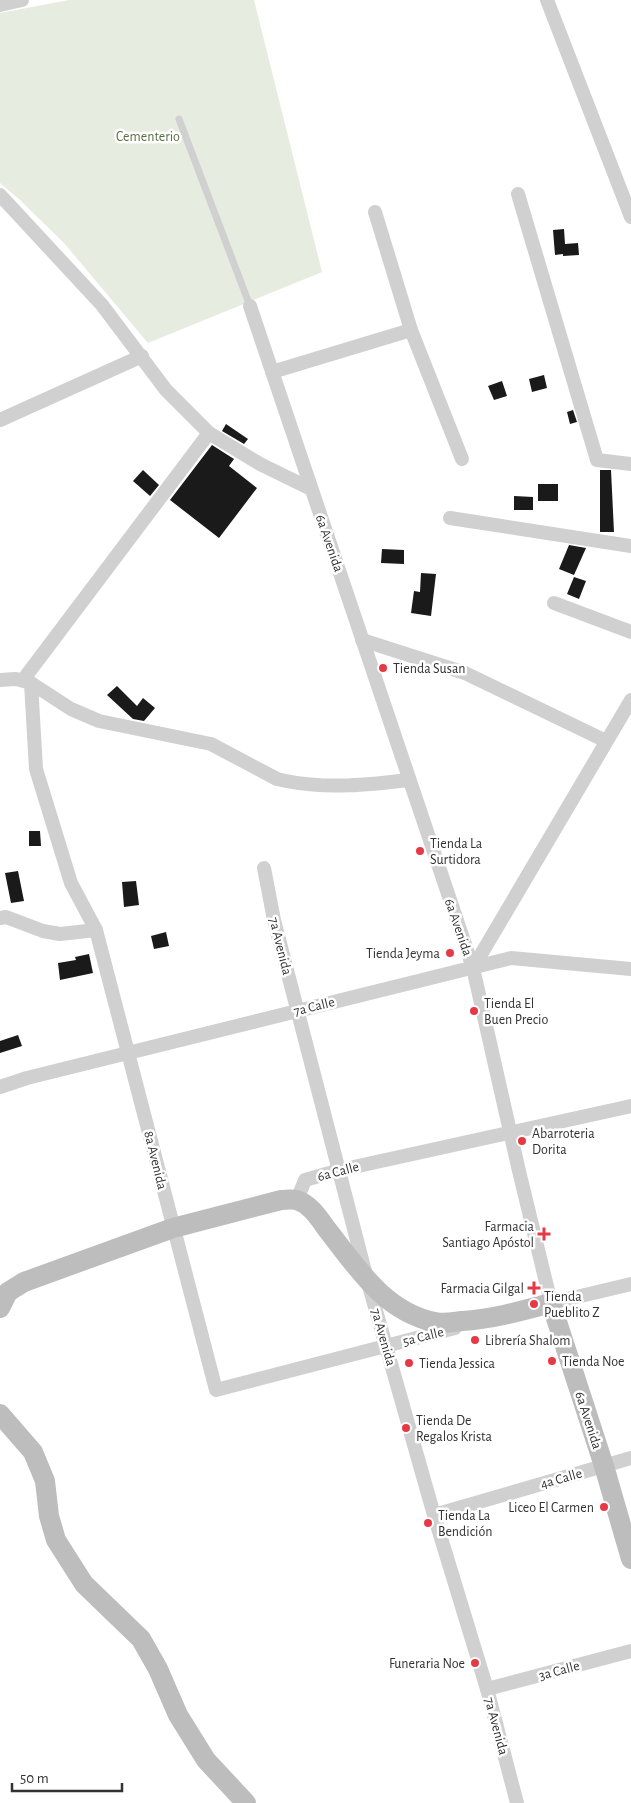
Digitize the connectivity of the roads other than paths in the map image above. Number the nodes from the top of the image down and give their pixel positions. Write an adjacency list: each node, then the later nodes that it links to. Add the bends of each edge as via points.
1 (22, 0): 3 (street)
2 (547, 0): 8 (street)
3 (0, 5)
4 (179, 119): 9 (lane)
5 (518, 194): 16 (street, via 597,460)
6 (0, 195): 11 (street, via 102,305)
7 (375, 212): 10 (street)
8 (631, 217)
9 (250, 306): 12 (street, 6a Avenida)
10 (411, 330): 12 (street); 15 (street)
11 (142, 356): 13 (street); 14 (street, via 166,390)
12 (272, 372): 17 (street, 6a Avenida)
13 (0, 420)
14 (209, 434): 17 (street); 24 (street)
15 (462, 459)
16 (631, 464)
17 (311, 489): 22 (street, 6a Avenida)
18 (450, 518): 19 (street)
19 (631, 546)
20 (554, 603): 21 (street)
21 (631, 632)
22 (362, 640): 26 (street, via 465,673); 27 (street, 6a Avenida)
23 (0, 680): 24 (street)
24 (27, 682): 27 (street, via 71,709 99,721 211,744 278,779 340,786); 30 (street, 8a Avenida, via 36,769 71,883)
25 (631, 700): 26 (street)
26 (606, 741): 31 (street)
27 (409, 780): 31 (street, 6a Avenida)
28 (264, 868): 33 (street, 7a Avenida)
29 (0, 918): 30 (street, via 6,917 60,934)
30 (96, 930): 34 (street, 8a Avenida)
31 (473, 968): 32 (street, 7a Calle, via 511,958); 33 (street, 7a Calle); 37 (street, 6a Avenida)
32 (631, 969)
33 (297, 1010): 34 (street, 7a Calle); 38 (street, 7a Avenida)
34 (129, 1053): 35 (street, 7a Calle); 40 (street, 8a Avenida)
35 (0, 1086)
36 (631, 1106): 37 (street, 6a Calle)
37 (510, 1132): 38 (street, 6a Calle); 44 (street, 6a Avenida)
38 (340, 1170): 39 (street, 6a Calle, via 305,1180); 41 (street, 7a Avenida)
39 (297, 1200): 40 (street, via 280,1200); 41 (street, via 318,1217)
40 (173, 1228): 43 (street, via 24,1282); 47 (street, 8a Avenida)
41 (367, 1279): 45 (street, via 398,1308 437,1323); 46 (street, 7a Avenida)
42 (631, 1284): 44 (street, 5a Calle)
43 (4, 1300)
44 (551, 1303): 45 (street, 5a Calle); 50 (street, 6a Avenida)
45 (500, 1317): 46 (street, 5a Calle)
46 (387, 1345): 47 (street, 5a Calle); 51 (street, 7a Avenida)
47 (216, 1390)
48 (0, 1414): 55 (street, via 33,1452 45,1481 56,1540 84,1584 141,1639 178,1715 206,1760)
49 (631, 1458): 50 (street, 4a Calle)
50 (604, 1466): 51 (street, 4a Calle); 52 (street, 6a Avenida)
51 (434, 1515): 54 (street, 7a Avenida)
52 (631, 1559)
53 (631, 1651): 54 (street, 3a Calle)
54 (487, 1689): 56 (street, 7a Avenida)
55 (246, 1803)
56 (517, 1803)

